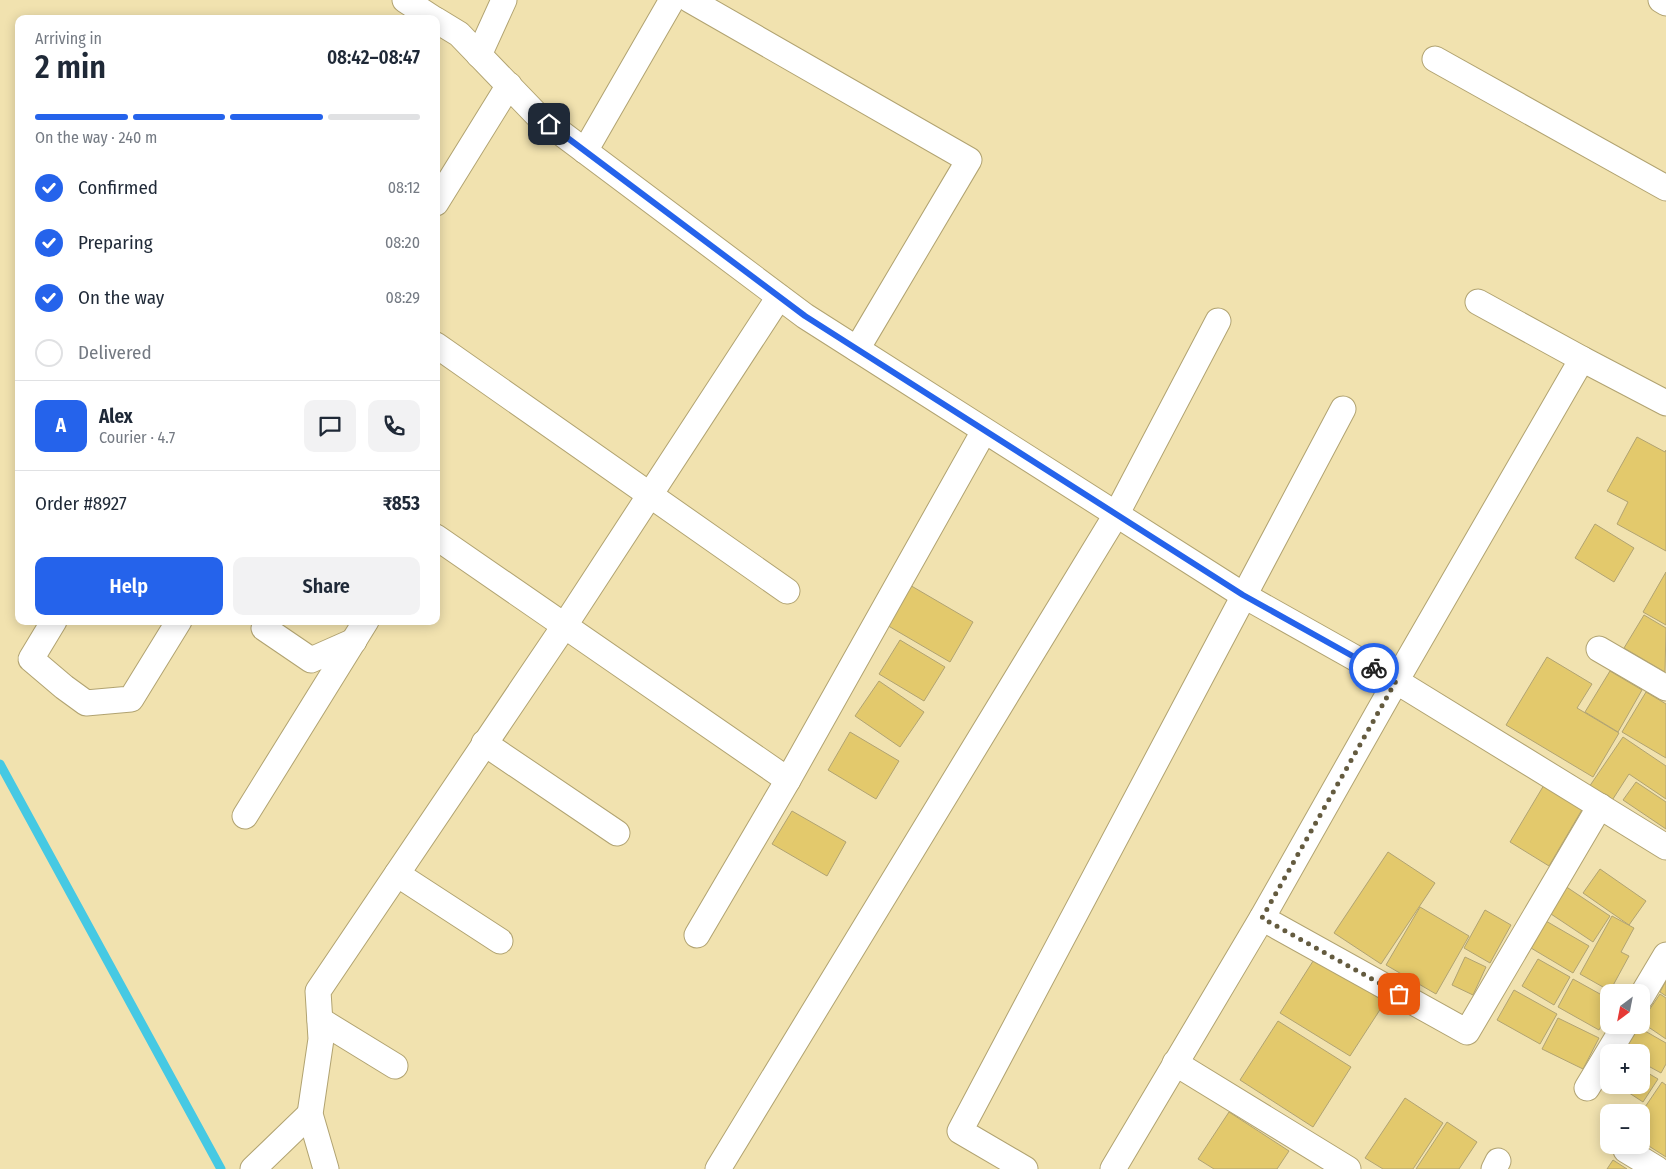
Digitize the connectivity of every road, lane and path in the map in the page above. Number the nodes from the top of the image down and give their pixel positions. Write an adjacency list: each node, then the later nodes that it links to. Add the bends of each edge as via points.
1 (404, 0): 7 (street)
2 (504, 0): 9 (street)
3 (672, 0): 14 (street)
4 (690, 0): 21 (street, via 968,160)
5 (1661, 0): 6 (street)
6 (1666, 3)
7 (426, 15)
8 (440, 24): 10 (street)
9 (492, 27): 10 (street); 11 (street)
10 (459, 34): 11 (street)
11 (479, 55): 13 (street)
12 (1435, 59): 15 (street)
13 (509, 85): 14 (street, via 537,114); 16 (street)
14 (585, 151): 17 (street)
15 (1666, 188)
16 (440, 197)
17 (779, 297): 21 (street); 26 (street)
18 (1478, 302): 22 (street)
19 (1218, 320): 27 (street)
20 (440, 348): 26 (street)
21 (856, 349): 25 (street)
22 (1582, 359): 23 (street); 37 (street)
23 (1666, 403)
24 (1343, 409): 30 (street)
25 (984, 431): 27 (street); 40 (street)
26 (648, 495): 29 (street); 33 (street)
27 (1116, 515): 30 (street); 60 (street)
28 (440, 540): 33 (street)
29 (787, 591)
30 (1243, 595): 37 (street); 61 (street, via 960,1131)
31 (52, 625): 32 (street, via 31,659 86,703 132,700)
32 (178, 625)
33 (564, 625): 39 (street); 40 (street)
34 (264, 628): 35 (street, via 311,660)
35 (360, 631): 42 (street)
36 (1599, 649): 38 (street)
37 (1396, 681): 41 (street); 46 (street)
38 (1666, 688)
39 (484, 743): 43 (street); 45 (street)
40 (788, 780): 47 (street)
41 (1600, 806): 44 (street); 46 (street, via 1467,1032)
42 (244, 816)
43 (617, 833)
44 (1666, 847)
45 (397, 874): 48 (street); 51 (street, via 318,991)
46 (1262, 918): 53 (street)
47 (697, 935)
48 (500, 941)
49 (1666, 955): 50 (street)
50 (1649, 984)
51 (320, 1020): 54 (street); 56 (street, via 321,1038)
52 (1620, 1034): 55 (street)
53 (1175, 1063): 62 (street); 63 (street)
54 (395, 1066)
55 (1587, 1088)
56 (310, 1114): 58 (street); 59 (street)
57 (1633, 1154): 64 (street)
58 (253, 1169)
59 (326, 1169)
60 (718, 1169)
61 (1025, 1169)
62 (1114, 1169)
63 (1348, 1169)
64 (1657, 1169)

